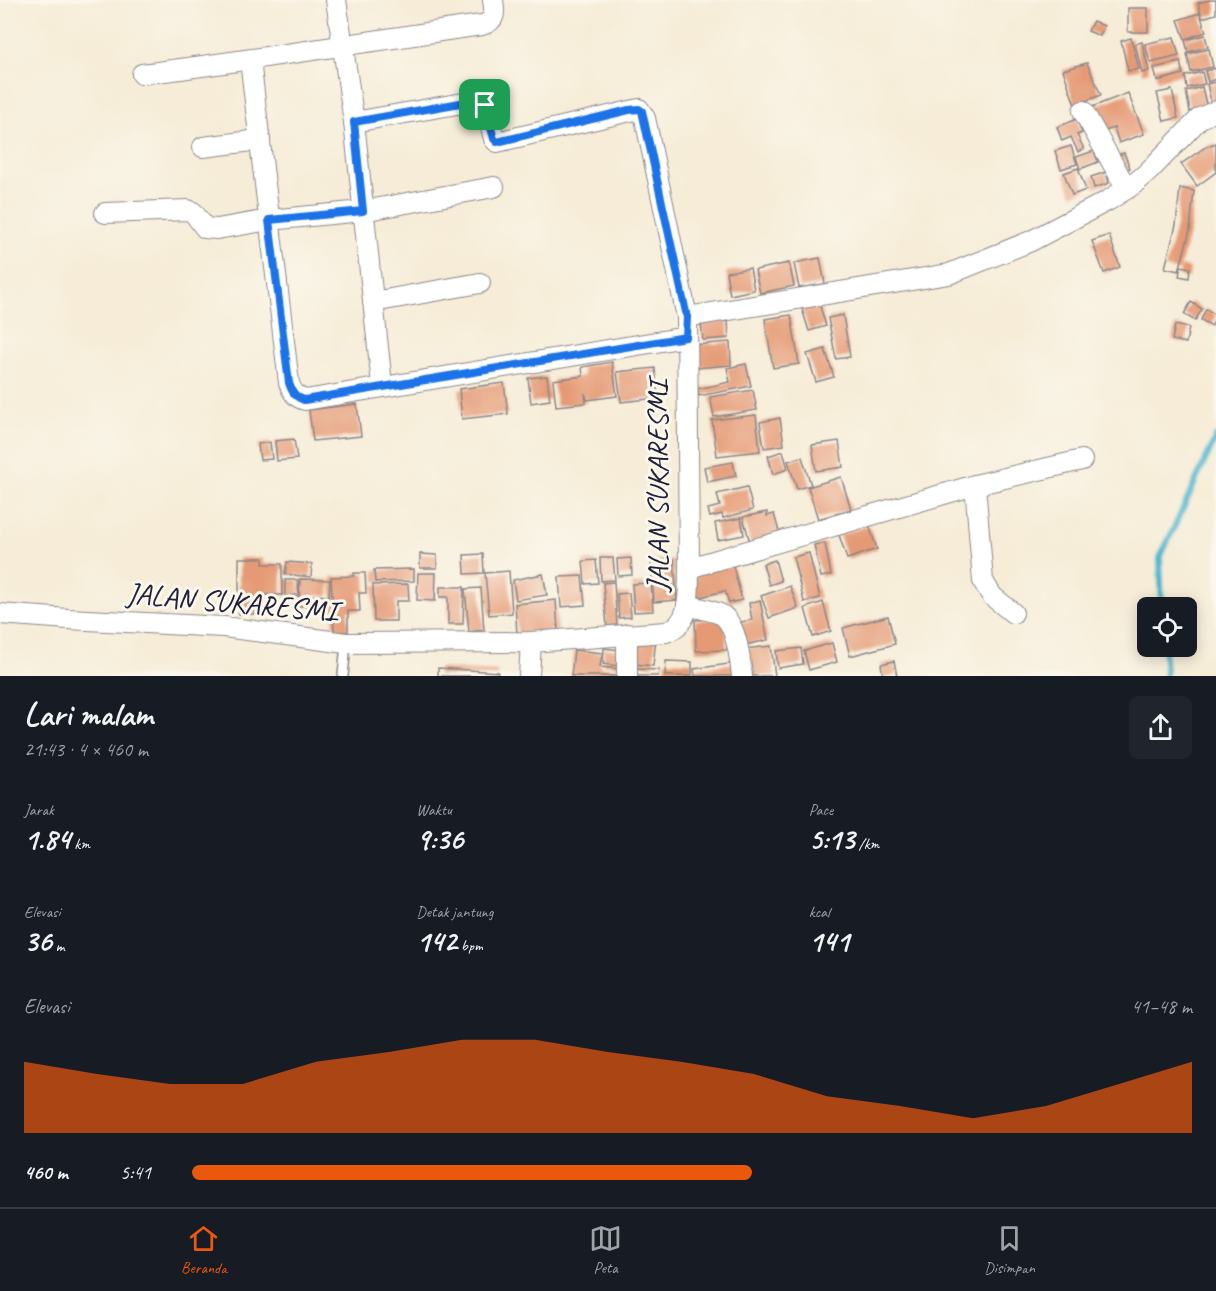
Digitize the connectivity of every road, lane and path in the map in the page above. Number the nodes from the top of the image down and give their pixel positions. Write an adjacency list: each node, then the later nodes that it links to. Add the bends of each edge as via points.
1 (336, 0): 3 (street)
2 (494, 0): 3 (street, via 495,13 489,23)
3 (344, 44): 4 (street); 8 (street)
4 (250, 60): 5 (street); 9 (street)
5 (142, 74)
6 (1083, 111): 12 (street)
7 (1216, 111): 12 (street, via 1200,118)
8 (354, 122): 13 (street); 18 (street, JALAN SUKARESMI, via 480,100 485,104 497,142 639,109 645,118)
9 (260, 140): 10 (street); 15 (street)
10 (203, 147)
11 (494, 187): 13 (street)
12 (1127, 189): 18 (street, via 1030,241 950,274)
13 (363, 211): 15 (street); 17 (street)
14 (105, 213): 15 (street, via 188,210 210,230)
15 (269, 220): 19 (street, via 291,390 304,400)
16 (480, 283): 17 (street)
17 (373, 302): 19 (street)
18 (686, 327): 19 (street); 22 (street, JALAN SUKARESMI)
19 (382, 385)
20 (1082, 460): 21 (street)
21 (975, 485): 22 (street); 24 (street, via 983,581 992,596)
22 (689, 568): 23 (street, JALAN SUKARESMI)
23 (687, 605): 26 (street, JALAN SUKARESMI, via 681,623 675,628); 32 (street, via 720,614 729,623)
24 (1012, 613)
25 (0, 614): 27 (street, JALAN SUKARESMI, via 224,627)
26 (627, 634): 28 (street, JALAN SUKARESMI); 31 (street)
27 (346, 642): 28 (street, JALAN SUKARESMI); 29 (lane)
28 (531, 642): 30 (street)
29 (343, 676)
30 (529, 676)
31 (627, 676)
32 (742, 676)

